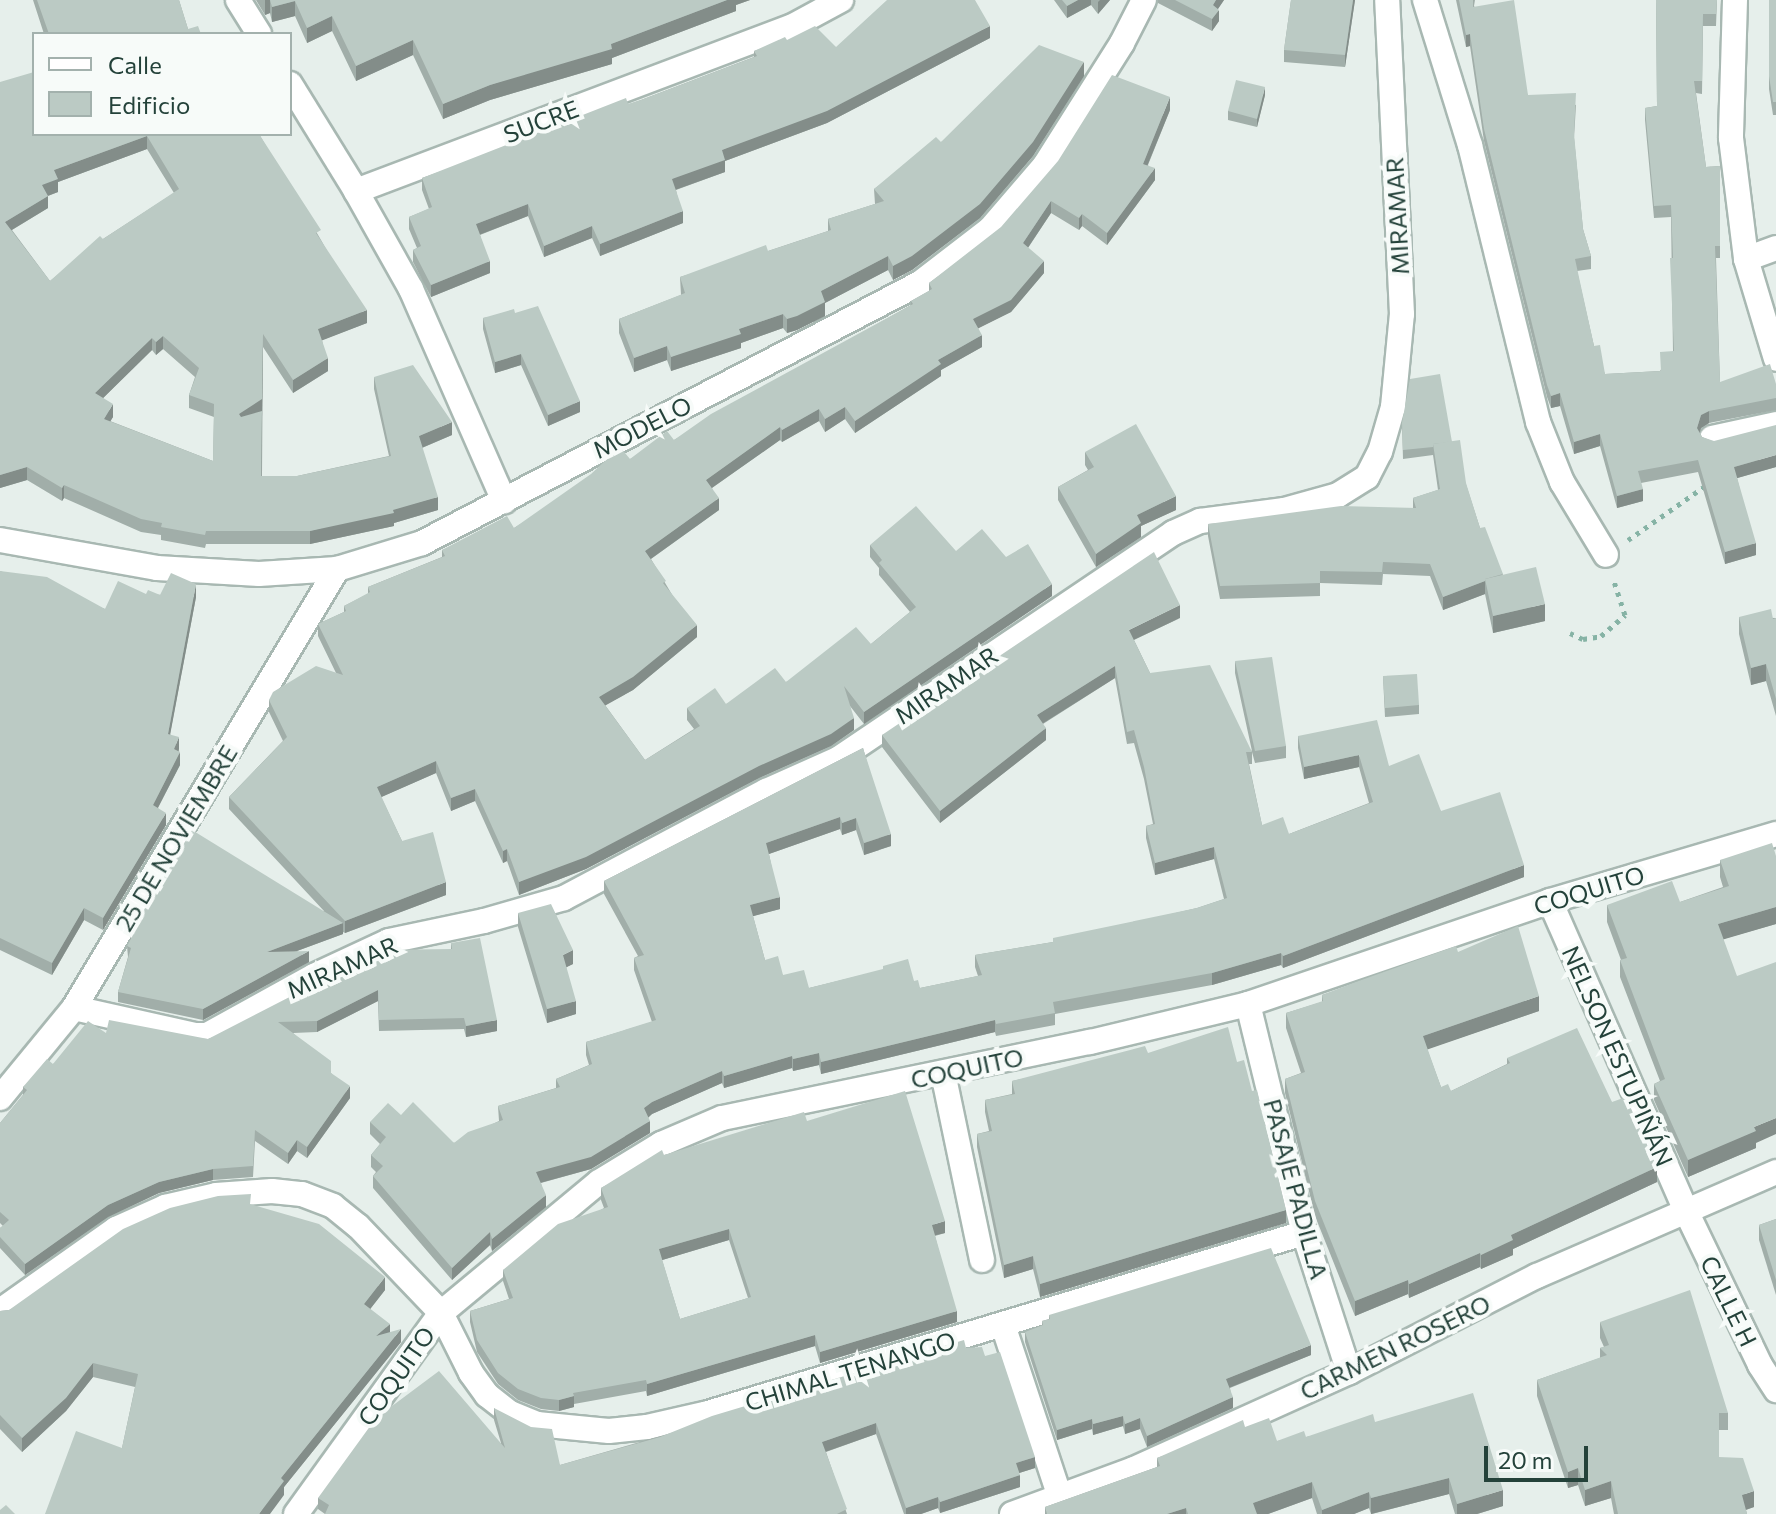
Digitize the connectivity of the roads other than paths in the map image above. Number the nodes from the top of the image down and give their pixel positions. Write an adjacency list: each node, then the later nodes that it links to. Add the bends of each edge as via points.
1 (238, 0): 7 (street)
2 (841, 0): 9 (street, SUCRE, via 791,27)
3 (1144, 0): 15 (street, MODELO, via 1045,165 978,238 920,283)
4 (1387, 0): 22 (street, MIRAMAR, via 1402,314 1393,407 1367,477 1338,495 1284,510 1200,521 1173,533 838,759 766,791 564,898 389,941 207,1035)
5 (1425, 0): 17 (street, via 1470,145 1538,422 1562,482)
6 (1735, 0): 11 (street, via 1731,138)
7 (258, 32)
8 (292, 87): 9 (street)
9 (356, 191): 15 (street, via 437,342)
10 (1776, 248): 11 (street)
11 (1746, 259): 12 (street)
12 (1776, 359)
13 (1776, 424): 14 (street)
14 (1712, 438)
15 (504, 501): 18 (street, MODELO, via 422,543)
16 (0, 540): 18 (street, MODELO, via 157,568 259,574)
17 (1606, 555)
18 (337, 569): 22 (street, 25 DE NOVIEMBRE)
19 (1776, 834): 20 (street, COQUITO)
20 (1550, 901): 21 (street, COQUITO); 26 (street, NELSON ESTUPIÑÁN)
21 (1248, 1004): 23 (street, COQUITO); 27 (street, PASAJE PADILLA)
22 (74, 1008): 24 (street, 25 DE NOVIEMBRE)
23 (943, 1073): 28 (street); 30 (street, COQUITO, via 722,1118 661,1144 599,1182)
24 (0, 1098)
25 (1776, 1172): 26 (street, CARMEN ROSERO)
26 (1686, 1211): 32 (street, CARMEN ROSERO, via 1537,1276); 33 (street, CALLE H)
27 (1304, 1233): 31 (street, CHIMAL TENANGO); 32 (street, PASAJE PADILLA)
28 (982, 1260)
29 (0, 1311): 30 (street, CHIMAL TENANGO, via 116,1229 165,1207 216,1195 272,1191 302,1194 333,1206)
30 (441, 1313): 31 (street, CHIMAL TENANGO, via 471,1373 510,1413 537,1424 609,1431 708,1413); 35 (street, COQUITO)
31 (1003, 1325): 34 (street)
32 (1349, 1372): 34 (street, CARMEN ROSERO)
33 (1776, 1390)
34 (1060, 1497): 36 (street, CARMEN ROSERO)
35 (296, 1514)
36 (1012, 1514)

